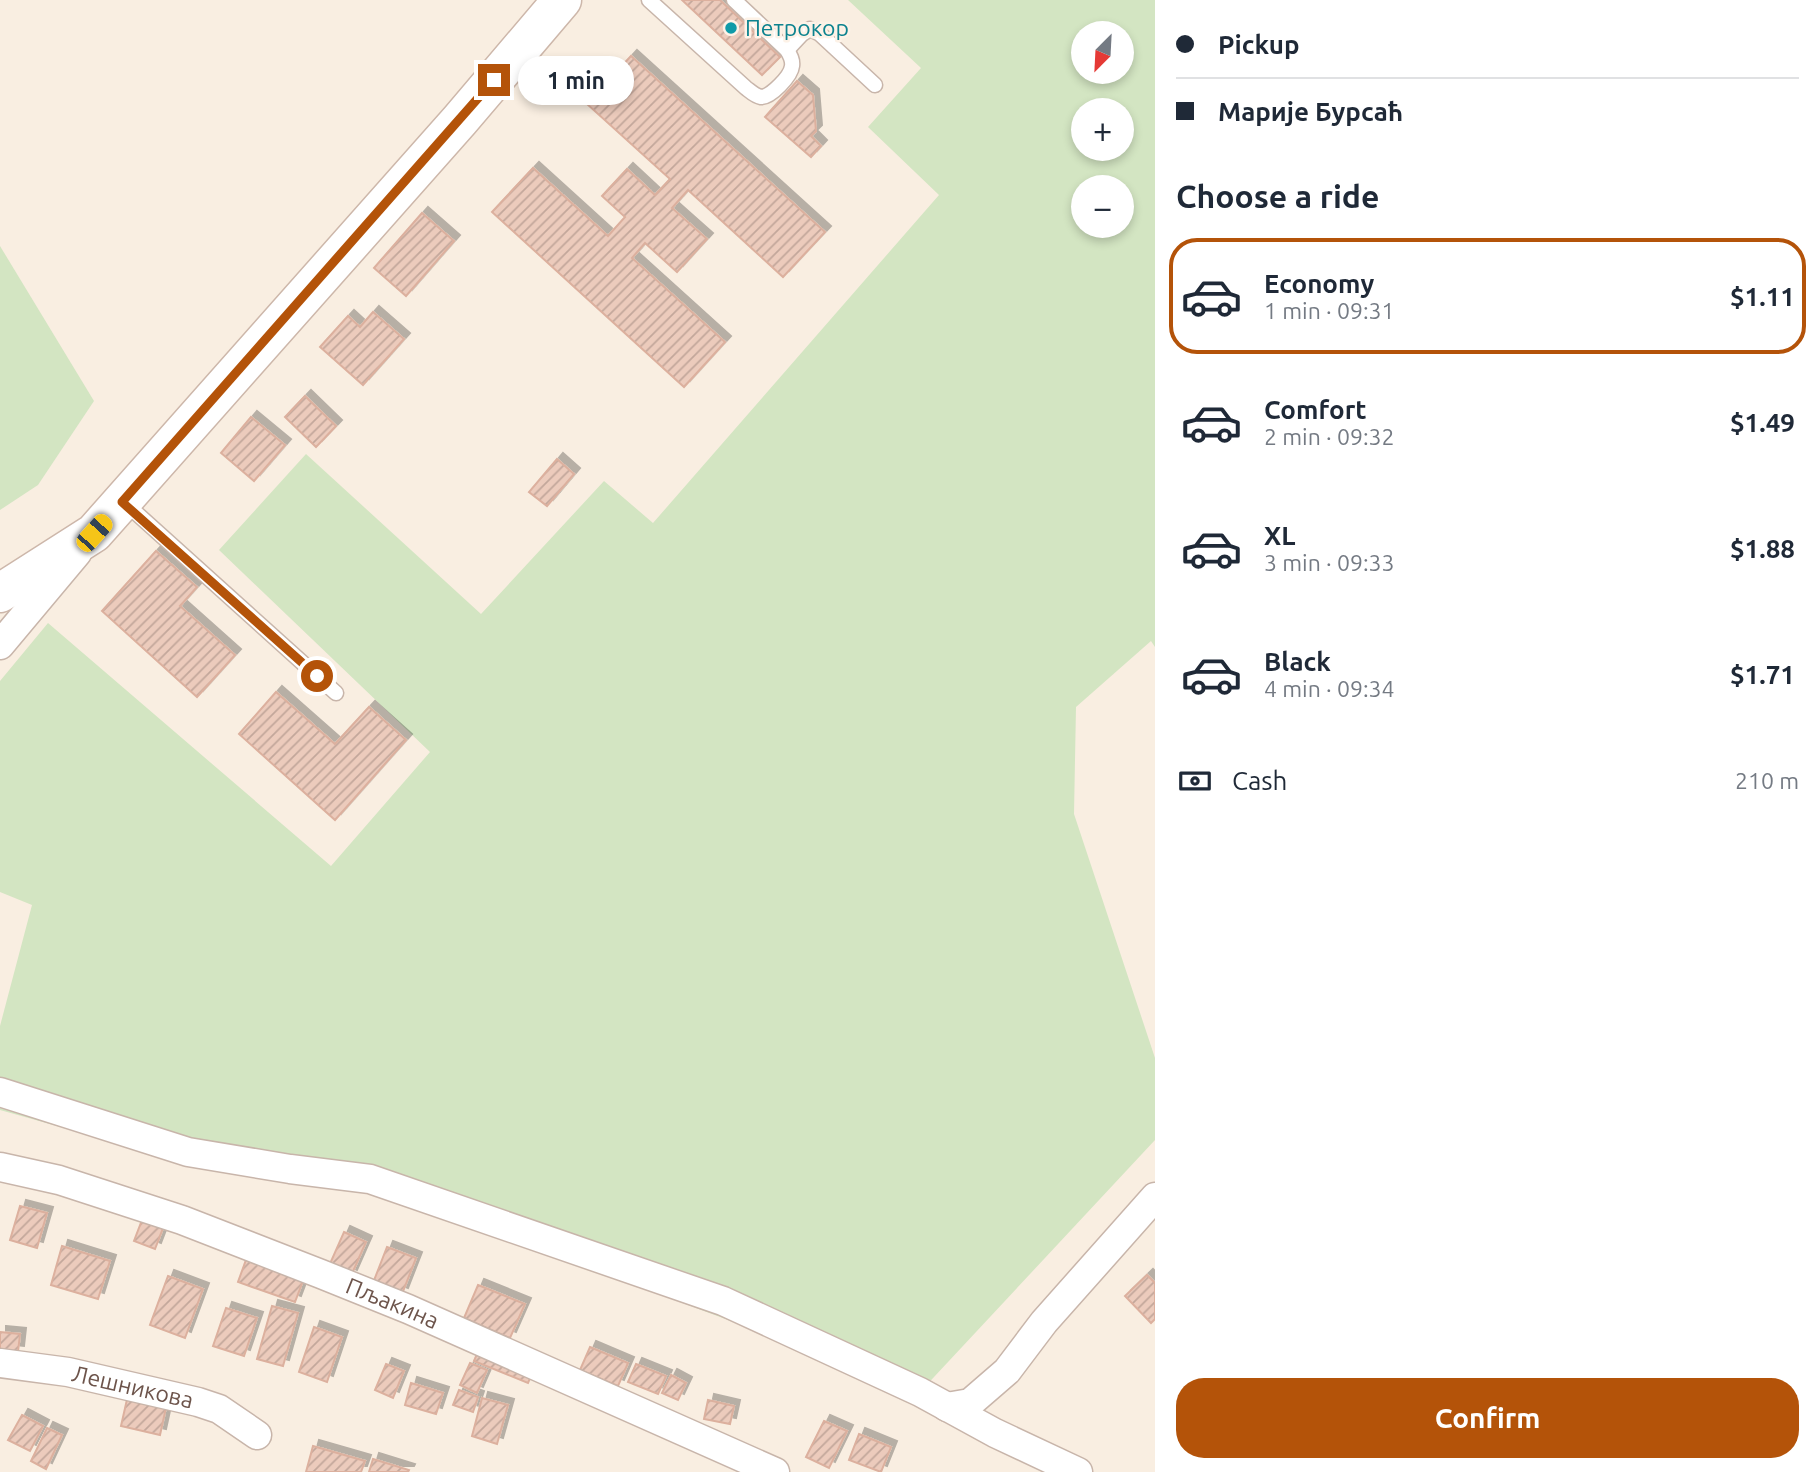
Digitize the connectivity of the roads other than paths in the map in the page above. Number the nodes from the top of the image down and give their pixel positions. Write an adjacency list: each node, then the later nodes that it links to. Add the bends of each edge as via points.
1 (562, 0): 6 (street)
2 (649, 0): 4 (lane, via 755,95 772,93 790,73 793,62)
3 (734, 0): 4 (lane)
4 (787, 50): 5 (lane, via 802,34 814,30)
5 (876, 85)
6 (122, 502): 7 (street); 10 (lane)
7 (94, 533): 8 (street); 9 (street)
8 (0, 593)
9 (0, 645)
10 (336, 693)
11 (0, 1092): 15 (street, via 188,1152 370,1179 723,1301)
12 (0, 1167): 17 (street, Пљакина, via 59,1180 182,1220 321,1274)
13 (1155, 1198): 15 (street, via 1007,1371 970,1403)
14 (0, 1363): 16 (street, Лешникова, via 68,1372 198,1402 219,1409)
15 (947, 1407): 18 (street)
16 (257, 1435)
17 (775, 1472)
18 (1078, 1472)

